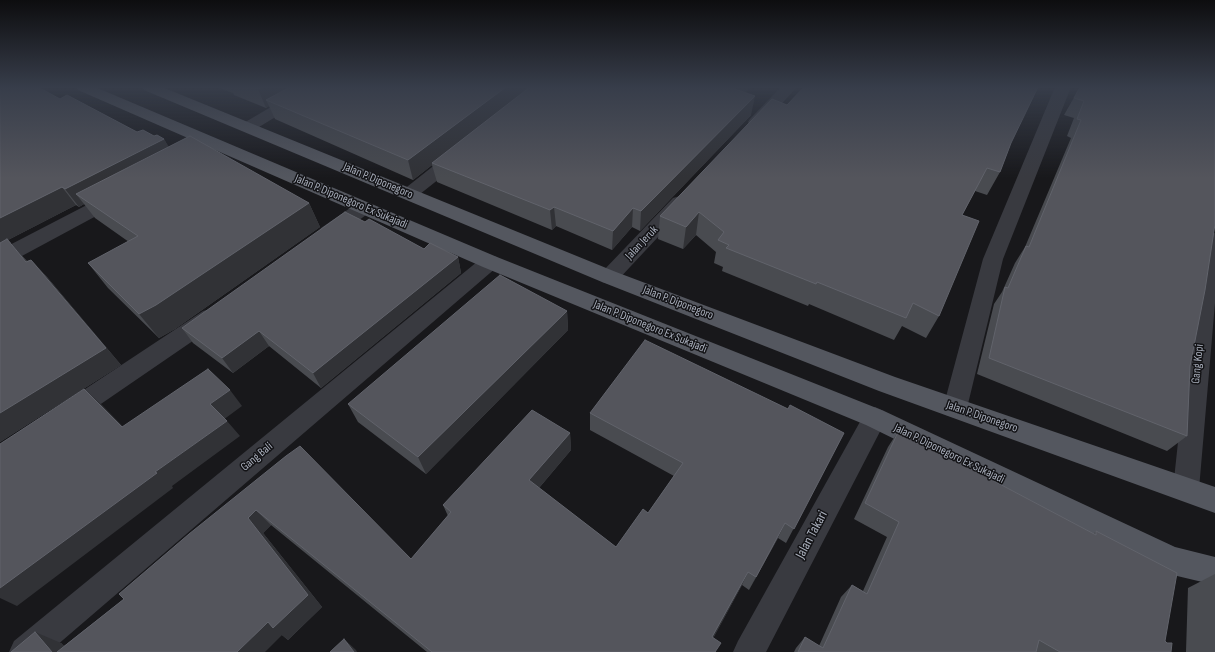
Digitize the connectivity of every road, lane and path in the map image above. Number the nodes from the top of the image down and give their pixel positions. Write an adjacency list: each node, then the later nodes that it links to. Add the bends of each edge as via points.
1 (154, 117): 8 (main road, Jalan P. Diponegoro Ex Sukajadi)
2 (224, 117): 6 (main road, Jalan P. Diponegoro)
3 (264, 117): 6 (street)
4 (761, 117): 7 (street)
5 (1051, 117): 21 (street, via 993,259)
6 (248, 127): 13 (main road, Jalan P. Diponegoro)
7 (746, 133)
8 (216, 144): 10 (street); 14 (main road, Jalan P. Diponegoro Ex Sukajadi)
9 (470, 145): 13 (street)
10 (195, 155)
11 (133, 188): 17 (street)
12 (691, 190): 19 (street, Jalan Jeruk)
13 (409, 194): 19 (main road, Jalan P. Diponegoro)
14 (363, 208): 16 (street); 18 (main road, Jalan P. Diponegoro Ex Sukajadi)
15 (1215, 240): 24 (street, Gang Kopi, via 1203,311)
16 (313, 244)
17 (0, 259)
18 (490, 262): 22 (main road, Jalan P. Diponegoro Ex Sukajadi); 27 (street, Gang Bali)
19 (609, 277): 21 (main road, Jalan P. Diponegoro)
20 (226, 306): 23 (street, via 172,345)
21 (955, 408): 24 (main road, Jalan P. Diponegoro)
22 (875, 418): 26 (main road, Jalan P. Diponegoro Ex Sukajadi, via 1171,572); 28 (street, Jalan Takari)
23 (53, 423)
24 (1186, 489): 25 (main road, Jalan P. Diponegoro)
25 (1215, 500)
26 (1215, 571)
27 (25, 652)
28 (749, 652)

